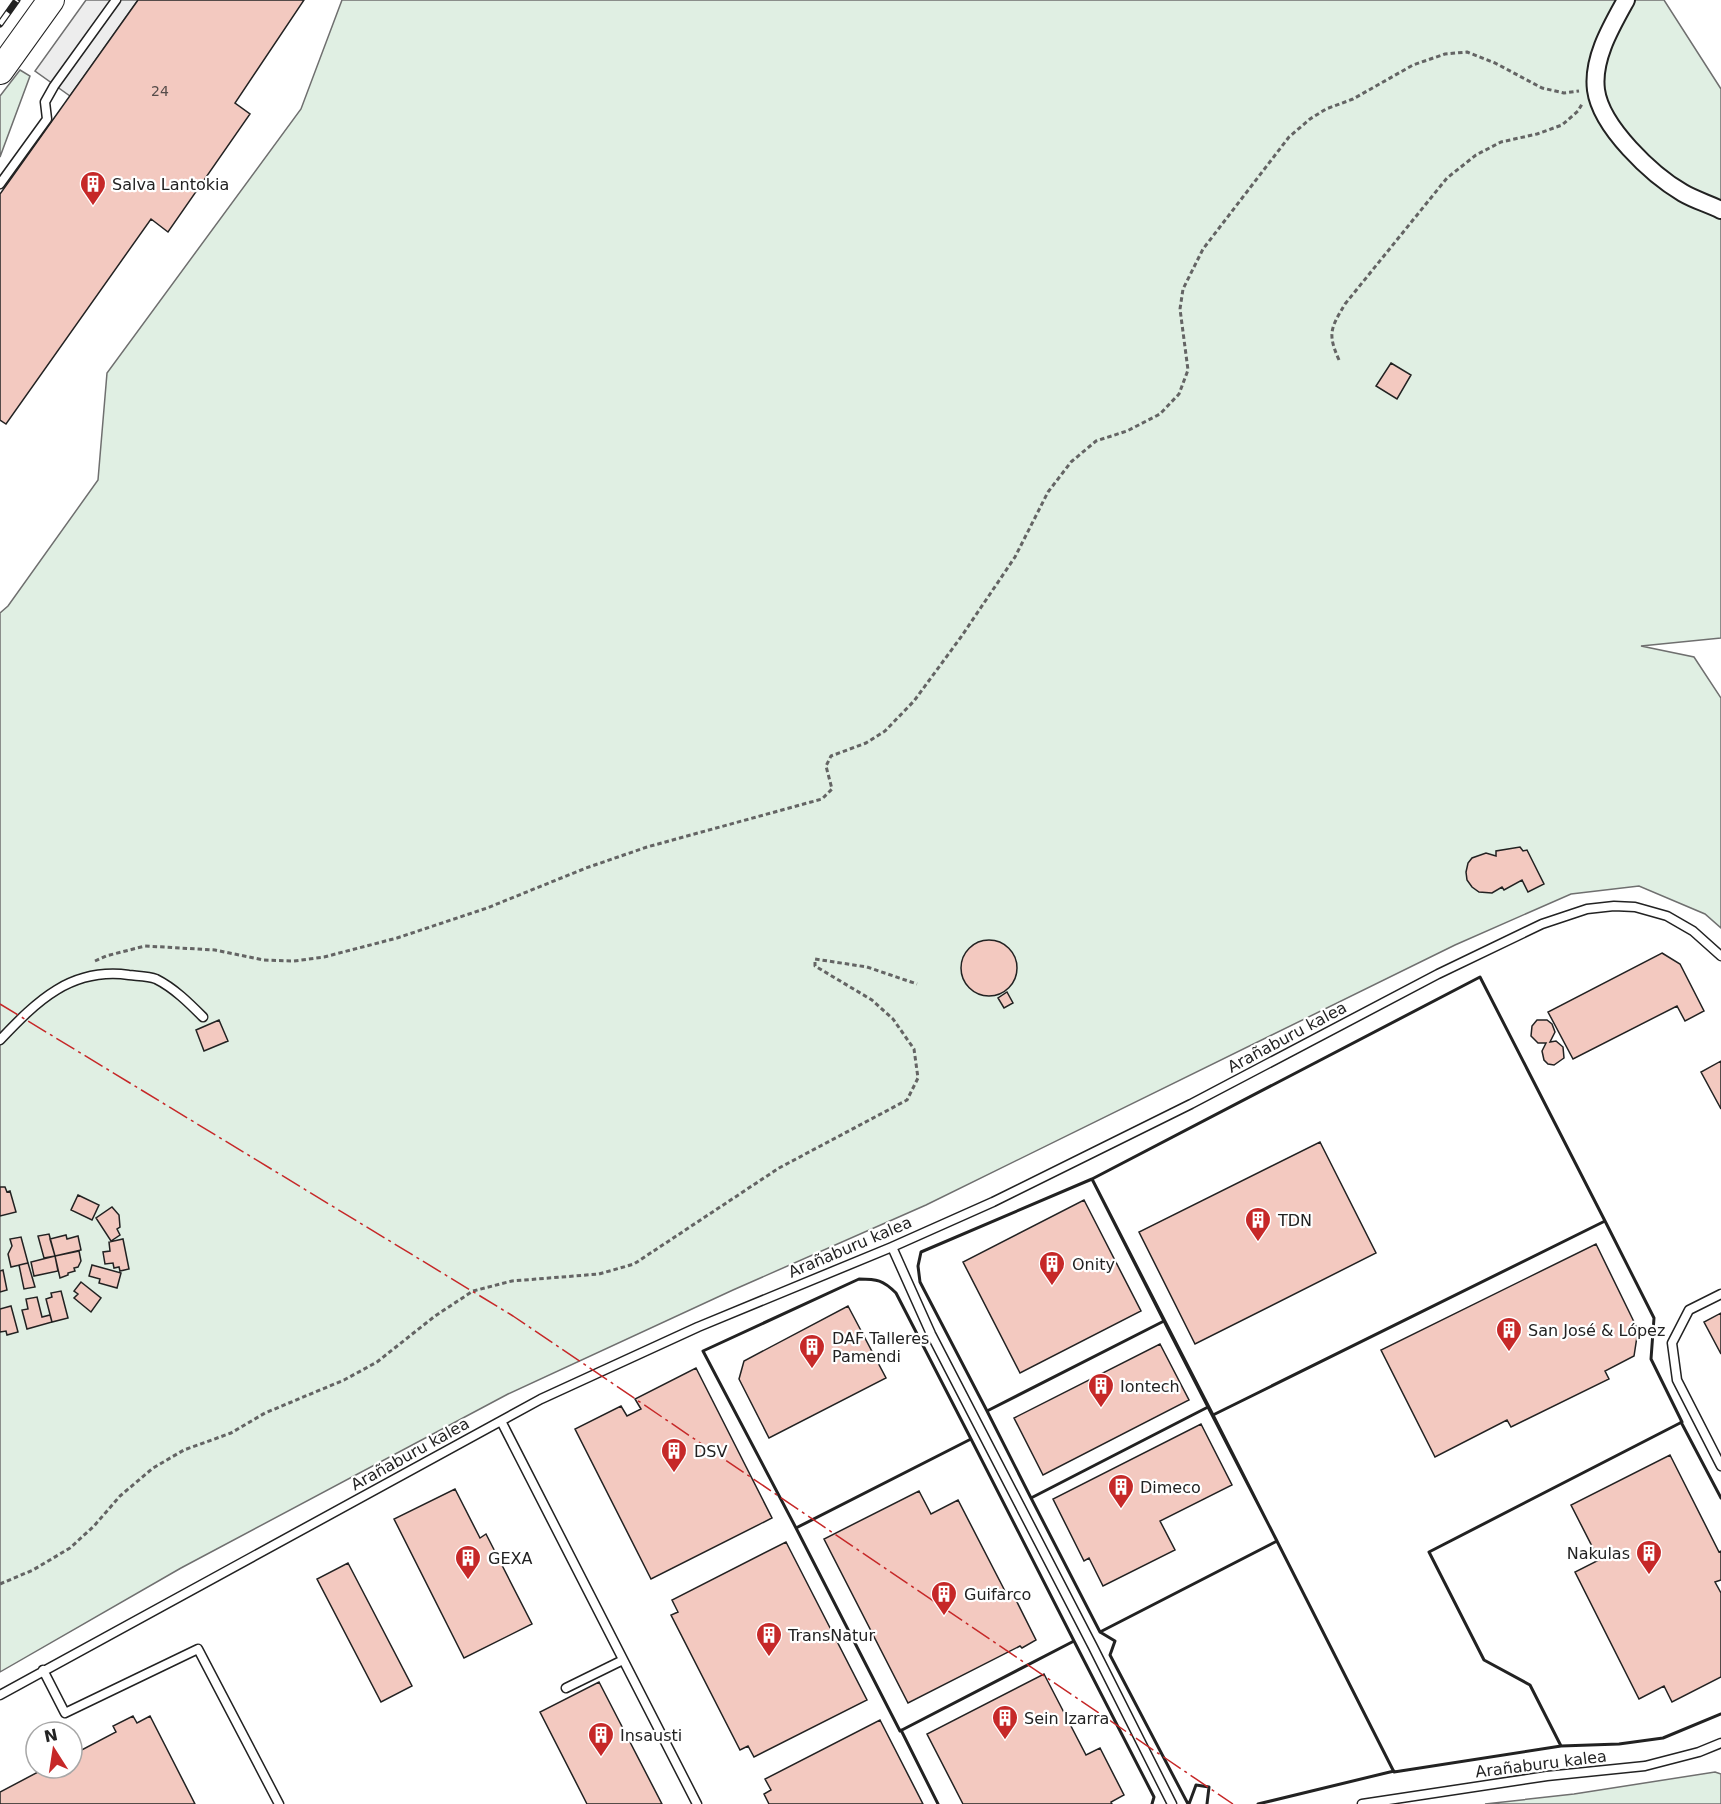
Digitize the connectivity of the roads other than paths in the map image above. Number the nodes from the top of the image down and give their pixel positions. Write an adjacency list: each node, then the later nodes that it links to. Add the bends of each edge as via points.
1 (51, 0): 4 (main road)
2 (116, 0): 5 (lane, via 54,86 45,102 47,119)
3 (1626, 0): 6 (street, via 1598,62 1596,90 1605,118 1649,166 1683,193)
4 (0, 71)
5 (0, 184)
6 (1721, 210)
7 (1721, 956): 10 (lane, Arañaburu kalea, via 1693,931 1666,916 1635,907 1587,909 1542,924 1191,1104)
8 (203, 1017): 9 (lane, via 155,978 114,973 86,976 52,991 33,1005)
9 (0, 1040)
10 (892, 1247): 12 (lane, Arañaburu kalea, via 698,1327); 21 (lane, via 930,1334)
11 (1721, 1294): 13 (lane, via 1689,1310 1672,1343 1677,1380)
12 (501, 1421): 14 (lane); 15 (lane, Arañaburu kalea)
13 (1721, 1466)
14 (623, 1660): 16 (lane); 20 (lane)
15 (43, 1670): 17 (lane, Arañaburu kalea); 19 (lane, via 65,1713 198,1649)
16 (567, 1688)
17 (0, 1695)
18 (1721, 1743): 22 (lane, Arañaburu kalea, via 1645,1766 1547,1776)
19 (279, 1804)
20 (697, 1804)
21 (1172, 1804)
22 (1362, 1804)

